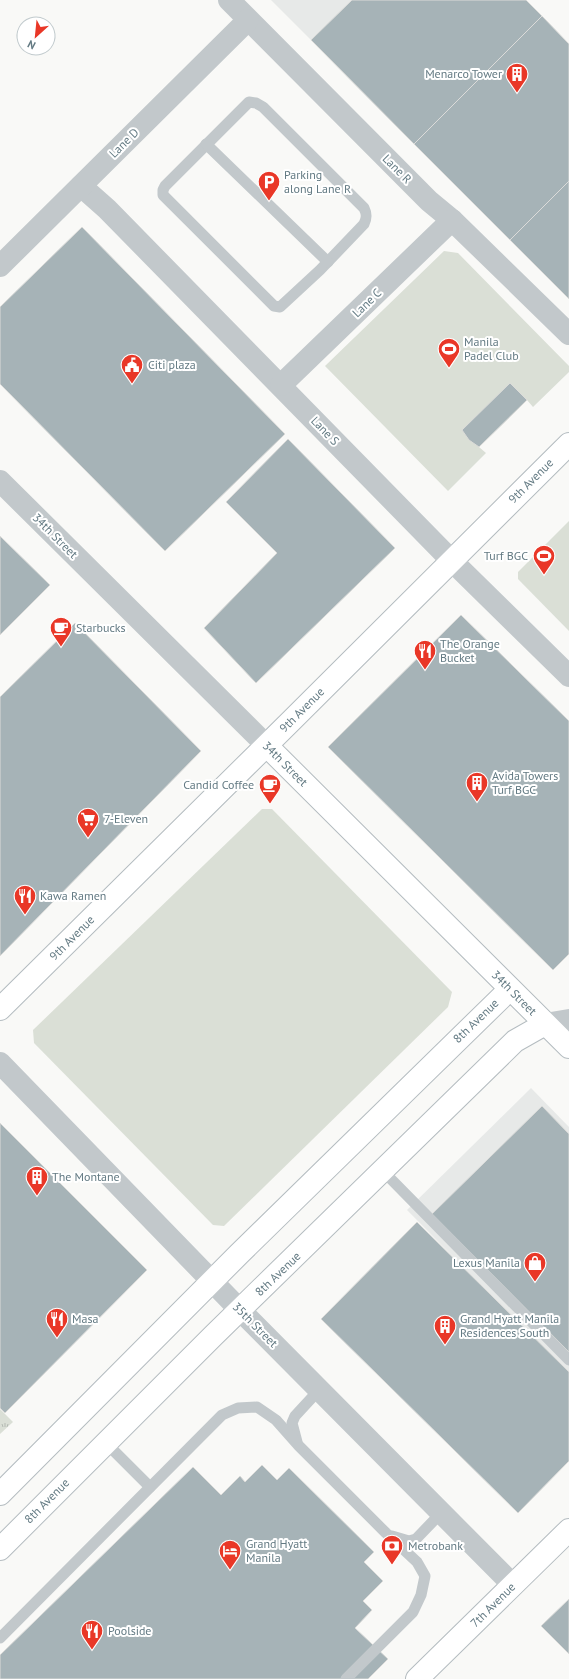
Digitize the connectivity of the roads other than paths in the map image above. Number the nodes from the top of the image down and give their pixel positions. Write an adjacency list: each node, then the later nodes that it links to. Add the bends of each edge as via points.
1 (229, 0): 2 (street, Lane R)
2 (248, 20): 4 (street, Lane D); 5 (street, Lane R, via 429,201)
3 (206, 144): 6 (lane); 6 (lane, via 249,102 263,107 364,208 367,218 364,224); 6 (lane, via 165,186 163,195 274,306 282,306)
4 (81, 186): 7 (street, Lane D); 9 (street, Lane S, via 107,209)
5 (452, 220): 8 (street, Lane R); 9 (street, Lane C)
6 (328, 262)
7 (0, 266)
8 (569, 334)
9 (281, 386): 12 (street, Lane S)
10 (569, 444): 12 (street, 9th Avenue)
11 (0, 481): 14 (street, 34th Street)
12 (452, 561): 13 (street, Lane S); 14 (street, 9th Avenue)
13 (569, 676)
14 (267, 746): 15 (street, 34th Street); 16 (street, 9th Avenue)
15 (510, 989): 18 (street, 34th Street); 22 (street, 8th Avenue)
16 (0, 1009)
17 (569, 1020): 18 (street, 8th Avenue)
18 (545, 1024): 19 (street, 34th Street); 21 (street, 8th Avenue, via 515,1041)
19 (569, 1047)
20 (0, 1063): 22 (street, 35th Street)
21 (383, 1171): 23 (street, 8th Avenue); 24 (lane)
22 (212, 1281): 23 (street, 35th Street); 29 (street, 8th Avenue)
23 (240, 1310): 25 (street, 35th Street); 26 (street, 8th Avenue)
24 (569, 1360)
25 (319, 1390): 27 (lane, via 295,1416 292,1423); 30 (street, 35th Street)
26 (106, 1443): 28 (lane); 33 (street, 8th Avenue)
27 (299, 1446): 28 (lane, via 276,1420 257,1407 238,1408 222,1415); 32 (lane)
28 (150, 1487): 35 (lane)
29 (0, 1494)
30 (441, 1513): 32 (lane, via 416,1539 404,1540); 34 (street, 35th Street)
31 (569, 1530): 34 (street, 7th Avenue)
32 (386, 1533): 36 (lane, via 417,1562 425,1576 421,1595 413,1612)
33 (0, 1549)
34 (513, 1585): 37 (street, 7th Avenue)
35 (0, 1638)
36 (346, 1679)
37 (417, 1679)

